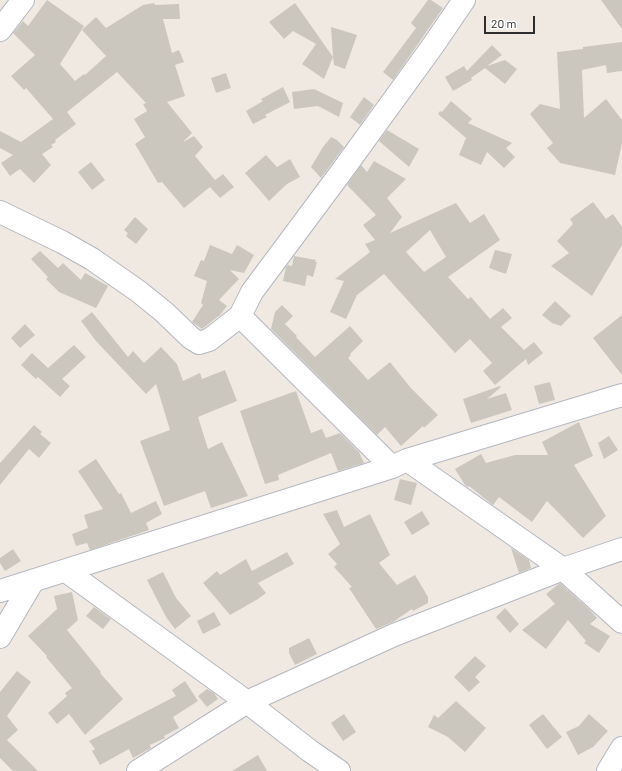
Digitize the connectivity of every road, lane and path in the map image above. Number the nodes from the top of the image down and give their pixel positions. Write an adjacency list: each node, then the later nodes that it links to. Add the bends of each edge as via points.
1 (23, 0): 3 (street)
2 (464, 0): 5 (street, via 252,292)
3 (0, 30)
4 (0, 212): 5 (street, via 92,259 138,291 198,343 209,340)
5 (240, 316): 7 (street)
6 (622, 395): 7 (street)
7 (399, 464): 9 (street); 10 (street)
8 (622, 549): 9 (street)
9 (563, 569): 13 (street); 15 (street, via 394,635)
10 (66, 571): 11 (street); 15 (street)
11 (33, 581): 12 (street); 14 (street)
12 (0, 591)
13 (622, 622)
14 (0, 637)
15 (247, 702): 17 (street); 18 (street)
16 (622, 748): 19 (street)
17 (138, 771)
18 (339, 771)
19 (608, 771)

